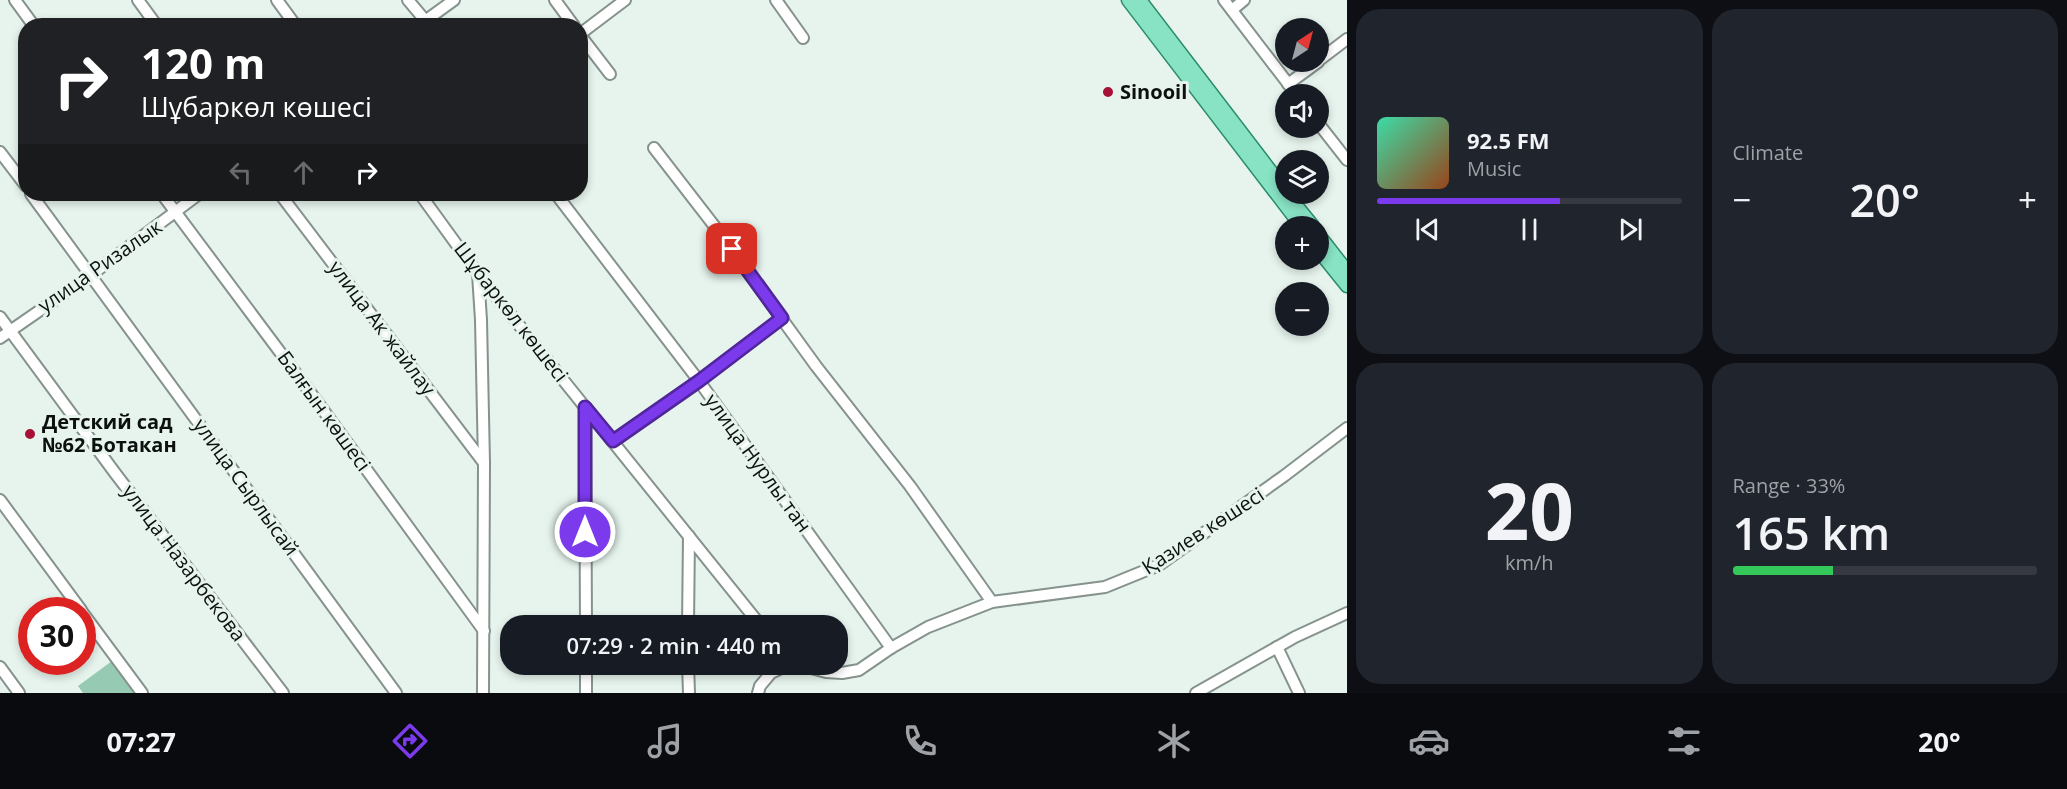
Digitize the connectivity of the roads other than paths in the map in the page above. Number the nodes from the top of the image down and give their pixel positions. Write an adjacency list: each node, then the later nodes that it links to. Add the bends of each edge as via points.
1 (15, 0): 14 (street)
2 (138, 0): 15 (street)
3 (277, 0): 16 (street)
4 (408, 0): 17 (street)
5 (454, 0): 18 (street)
6 (555, 0): 19 (street)
7 (625, 0): 20 (street)
8 (776, 0): 21 (street)
9 (1128, 0): 42 (main road)
10 (1140, 0): 33 (main road)
11 (1224, 0): 13 (street)
12 (1244, 0): 13 (street)
13 (1232, 10): 27 (street)
14 (28, 18)
15 (151, 18)
16 (290, 18)
17 (423, 18)
18 (433, 18)
19 (568, 18)
20 (588, 28)
21 (803, 38)
22 (1347, 39): 24 (street)
23 (588, 45): 26 (street)
24 (1329, 53)
25 (1304, 72): 27 (street)
26 (610, 74)
27 (1288, 84)
28 (1329, 136): 31 (street)
29 (654, 148): 51 (street)
30 (0, 152): 32 (street)
31 (1346, 156)
32 (18, 176)
33 (1275, 178)
34 (36, 201): 48 (street, улица Сырлысай)
35 (167, 201): 41 (street, Балғын көшесі)
36 (190, 201): 41 (street, улица Ризалык)
37 (285, 201): 58 (street, улица Ак жайлау)
38 (425, 201): 47 (street, Шұбаркөл көшесі)
39 (561, 201): 54 (street, улица Нурлы тан)
40 (1296, 204): 43 (main road)
41 (176, 212): 48 (street, улица Ризалык); 68 (street, Балғын көшесі)
42 (1293, 216)
43 (1305, 216)
44 (1329, 248): 46 (main road)
45 (1329, 264): 49 (main road)
46 (1347, 271)
47 (478, 274): 55 (street, Шұбаркөл көшесі); 58 (street)
48 (91, 275): 52 (street, улица Ризалык); 79 (street, улица Сырлысай)
49 (1347, 286)
50 (0, 317): 52 (street, улица Назарбекова)
51 (782, 318): 54 (street); 62 (street, via 910,486)
52 (10, 330): 53 (street, улица Ризалык); 78 (street, улица Назарбекова)
53 (0, 338)
54 (699, 381): 57 (street); 70 (street, улица Нурлы тан)
55 (585, 407): 57 (street, Шұбаркөл көшесі); 64 (street)
56 (1347, 428): 62 (street, Қазиев көшесі, via 1159,565 1105,587)
57 (613, 441): 60 (street, Шұбаркөл көшесі)
58 (484, 463): 68 (street)
59 (0, 500): 61 (street)
60 (689, 536): 65 (street); 66 (street, Шұбаркөл көшесі)
61 (72, 597)
62 (992, 602): 70 (street, Қазиев көшесі, via 928,627)
63 (1347, 613): 69 (street)
64 (586, 615)
65 (688, 615)
66 (752, 615)
67 (96, 630): 77 (street)
68 (484, 631): 80 (street)
69 (1276, 647): 84 (street); 85 (street)
70 (891, 648): 72 (street, Қазиев көшесі, via 859,670)
71 (1, 670): 76 (street)
72 (848, 672)
73 (586, 675): 81 (street)
74 (688, 675): 82 (street)
75 (769, 675): 83 (street)
76 (19, 693)
77 (142, 693)
78 (283, 693)
79 (396, 693)
80 (483, 693)
81 (586, 693)
82 (689, 693)
83 (758, 693)
84 (1196, 693)
85 (1299, 693)

